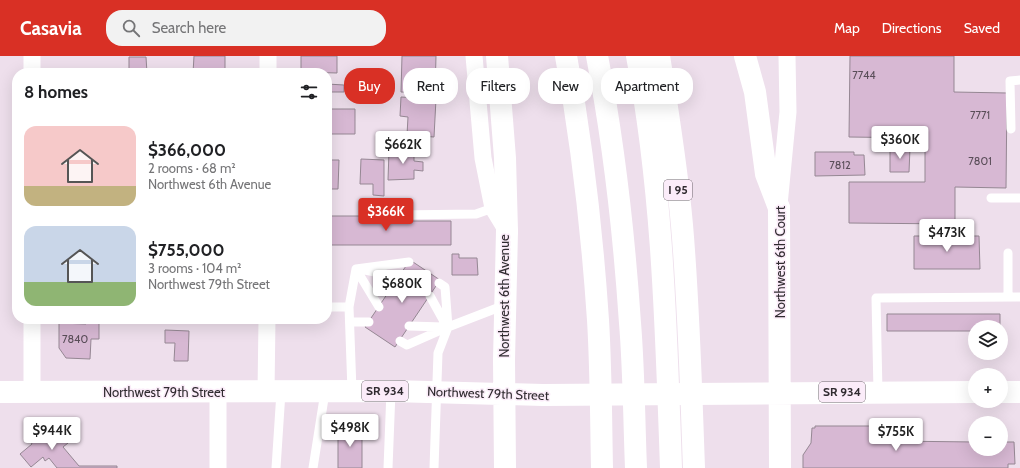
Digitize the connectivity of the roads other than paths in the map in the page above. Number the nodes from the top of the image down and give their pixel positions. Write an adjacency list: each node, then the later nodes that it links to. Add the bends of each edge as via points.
1 (32, 56): 11 (street)
2 (268, 56): 12 (street)
3 (474, 56): 17 (street, Northwest 6th Avenue, via 483,158)
4 (497, 56): 20 (main road, via 505,158)
5 (566, 56): 60 (main road, via 579,126 590,230 598,322)
6 (597, 56): 61 (main road, via 610,122 630,324)
7 (636, 56): 62 (main road, via 651,150 665,324)
8 (659, 56): 63 (main road, I 95, via 682,224)
9 (745, 56): 18 (main road, via 754,92 766,174)
10 (787, 56): 18 (street, Northwest 6th Court, via 788,112)
11 (32, 68)
12 (268, 68)
13 (1020, 80): 14 (lane, via 1010,81)
14 (1011, 129)
15 (991, 198): 16 (lane)
16 (1020, 198)
17 (493, 208): 19 (lane, via 476,214); 20 (street, Northwest 6th Avenue)
18 (779, 208): 52 (main road, Northwest 6th Court)
19 (396, 215)
20 (507, 231): 29 (main road, Northwest 6th Avenue)
21 (1008, 253): 27 (lane)
22 (409, 262): 23 (lane)
23 (356, 269): 24 (lane); 31 (lane); 32 (lane)
24 (399, 277)
25 (439, 282): 38 (lane, via 445,287)
26 (430, 296): 38 (lane)
27 (1008, 297): 28 (lane); 48 (lane, via 876,298)
28 (1020, 297)
29 (505, 305): 38 (lane); 53 (main road, Northwest 6th Avenue)
30 (332, 307): 31 (lane)
31 (350, 307): 33 (lane)
32 (378, 307)
33 (350, 322): 34 (lane); 40 (lane)
34 (369, 322)
35 (32, 324): 44 (street)
36 (267, 324): 46 (street)
37 (410, 326): 38 (lane)
38 (448, 328): 39 (lane, via 407,345); 42 (lane, via 438,353)
39 (400, 341)
40 (352, 391): 41 (main road, Northwest 79th Street / SR 934); 47 (main road, Northwest 79th Street / SR 934)
41 (391, 391): 42 (main road, Northwest 79th Street / SR 934); 57 (lane)
42 (438, 391): 53 (main road, Northwest 79th Street / SR 934); 58 (lane)
43 (0, 392): 44 (main road, Northwest 79th Street / SR 934)
44 (32, 392): 45 (main road, Northwest 79th Street / SR 934)
45 (218, 392): 46 (main road, Northwest 79th Street / SR 934); 54 (street)
46 (274, 392): 47 (main road, Northwest 79th Street / SR 934); 55 (lane)
47 (325, 392): 56 (lane)
48 (878, 392): 49 (main road, Northwest 79th Street / SR 934); 52 (main road, Northwest 79th Street / SR 934)
49 (968, 392)
50 (1008, 392): 51 (main road)
51 (1020, 392)
52 (780, 393): 53 (main road, Northwest 79th Street / SR 934); 64 (main road, Northwest 6th Court)
53 (504, 394): 59 (main road, Northwest 6th Avenue)
54 (218, 468)
55 (276, 468)
56 (313, 468)
57 (388, 468)
58 (434, 468)
59 (505, 468)
60 (602, 468)
61 (636, 468)
62 (671, 468)
63 (694, 468)
64 (780, 468)

